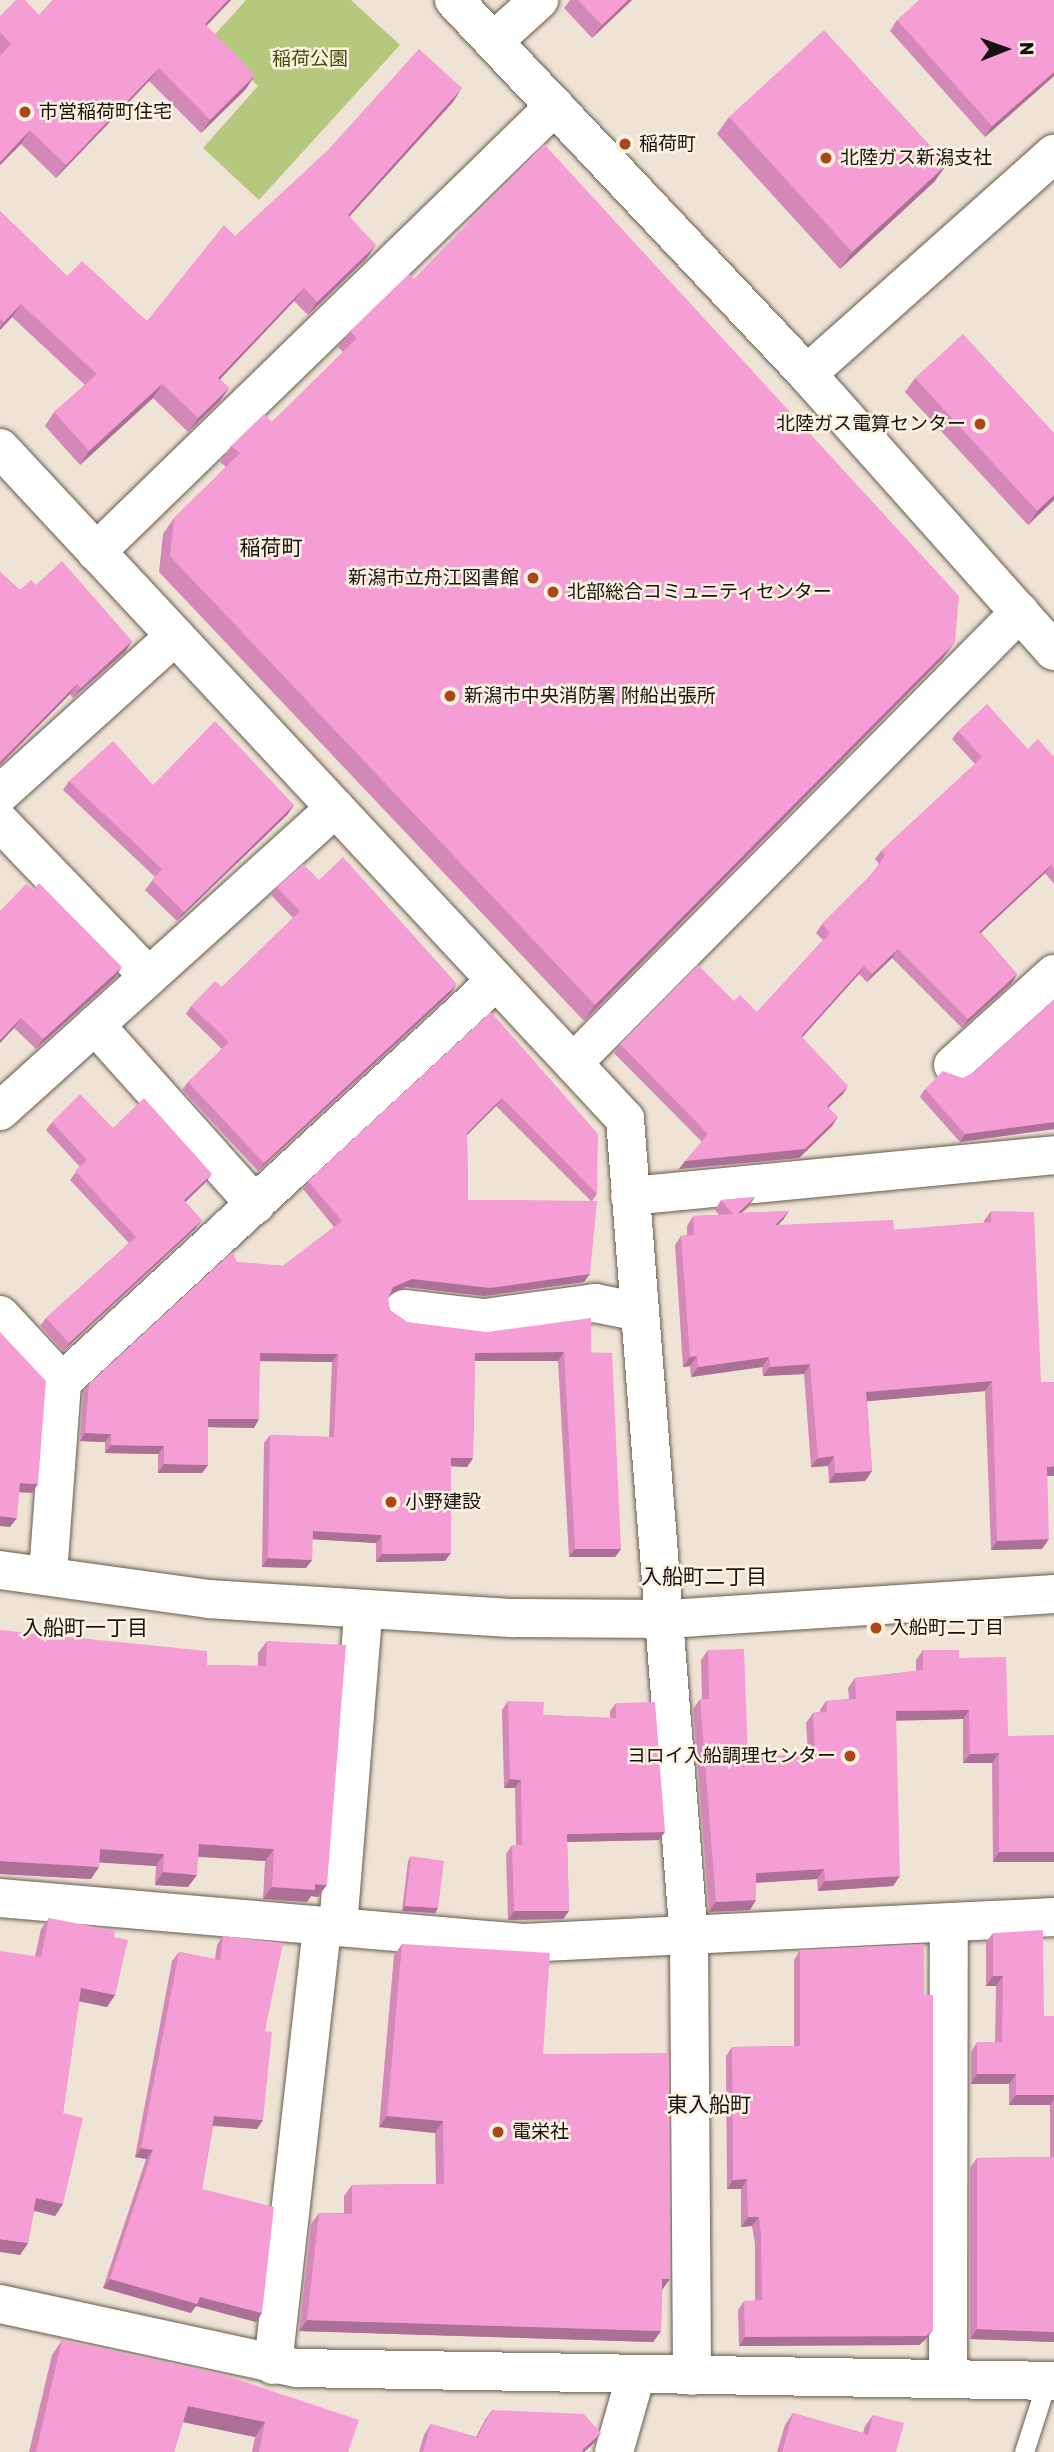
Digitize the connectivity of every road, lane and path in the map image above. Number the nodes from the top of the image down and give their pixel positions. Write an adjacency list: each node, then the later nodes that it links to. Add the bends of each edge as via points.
1 (454, 0): 3 (street)
2 (539, 0): 3 (street)
3 (494, 41): 4 (street)
4 (555, 106): 6 (street); 8 (street)
5 (1054, 154): 6 (street)
6 (807, 374): 9 (street)
7 (7, 470): 8 (street)
8 (96, 552): 10 (street)
9 (1020, 612): 11 (street); 19 (street)
10 (175, 636): 12 (street); 13 (street)
11 (1054, 651)
12 (0, 794)
13 (335, 808): 16 (street); 17 (street)
14 (0, 822): 16 (street)
15 (1054, 974): 20 (street)
16 (148, 976): 18 (street)
17 (496, 981): 19 (street); 24 (street)
18 (95, 1025): 21 (street); 24 (street)
19 (573, 1063): 23 (street, via 625,1119)
20 (953, 1065)
21 (0, 1111)
22 (1054, 1155): 23 (street)
23 (630, 1196): 26 (street)
24 (256, 1205): 28 (street)
25 (404, 1309): 26 (street, via 484,1318 595,1303)
26 (635, 1311): 33 (street)
27 (0, 1315): 28 (street)
28 (62, 1382): 30 (street)
29 (0, 1570): 30 (street)
30 (48, 1574): 32 (street, via 208,1599)
31 (1054, 1594): 33 (street)
32 (363, 1613): 33 (street); 37 (street)
33 (667, 1619): 38 (street)
34 (0, 1898): 37 (street)
35 (1054, 1917): 36 (street)
36 (949, 1926): 38 (street); 43 (street)
37 (330, 1927): 38 (street, via 523,1943); 40 (street)
38 (689, 1940): 42 (street)
39 (0, 2304): 40 (street)
40 (273, 2365): 41 (street)
41 (636, 2375): 42 (street); 45 (street)
42 (692, 2376): 43 (street)
43 (948, 2379): 44 (street)
44 (1051, 2381): 46 (lane)
45 (614, 2452)
46 (1024, 2452)

